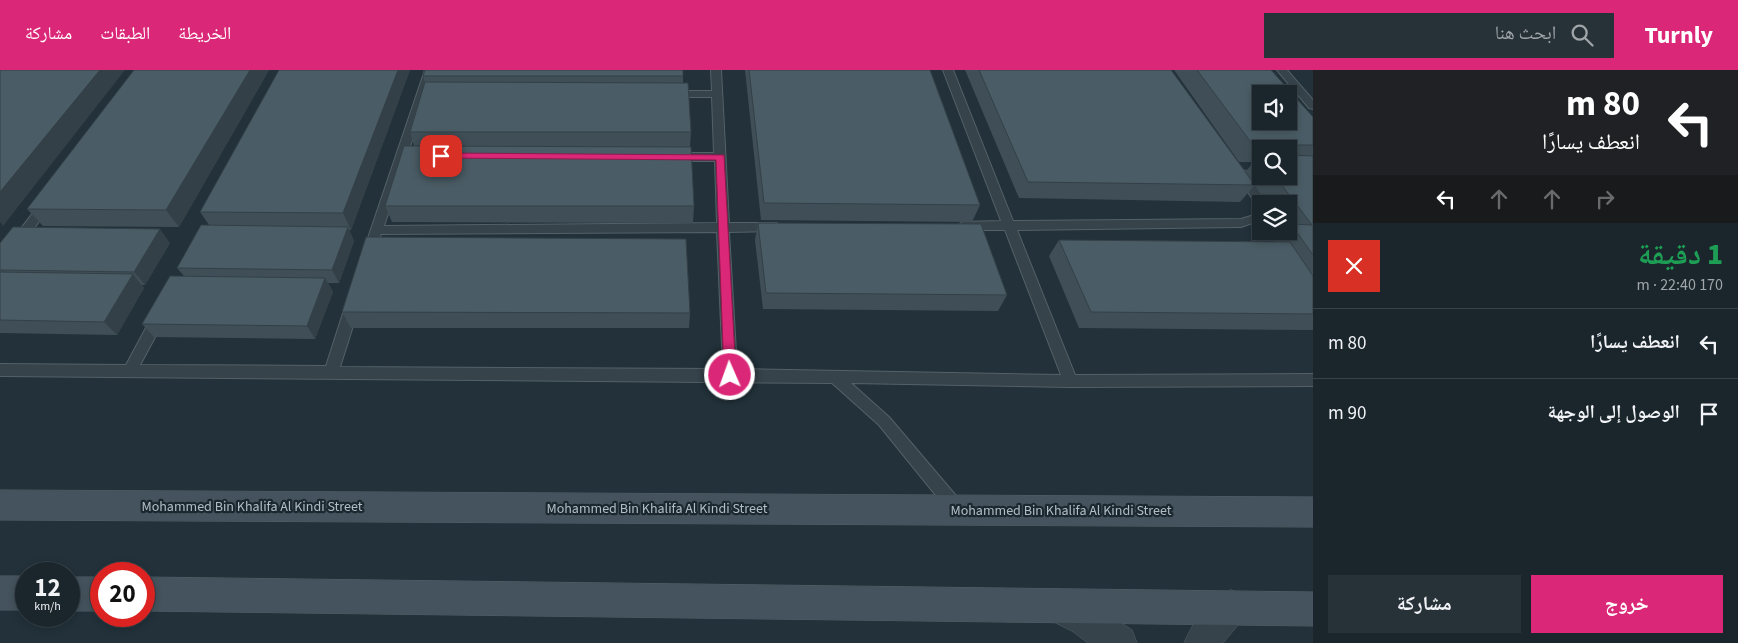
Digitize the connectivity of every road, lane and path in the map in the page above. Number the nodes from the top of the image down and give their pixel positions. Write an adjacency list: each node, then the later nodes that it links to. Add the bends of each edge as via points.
1 (430, 70): 18 (lane, via 426,96)
2 (716, 70): 6 (lane)
3 (948, 70): 15 (lane)
4 (1282, 70): 7 (lane)
5 (658, 94): 6 (lane)
6 (718, 94): 9 (lane)
7 (1313, 106)
8 (661, 157): 9 (lane)
9 (721, 157): 17 (lane)
10 (1234, 164): 12 (lane)
11 (53, 195): 20 (lane)
12 (1256, 195)
13 (1252, 221): 15 (lane)
14 (950, 226): 15 (lane)
15 (1010, 226): 29 (lane)
16 (793, 227): 17 (lane)
17 (724, 228): 18 (lane); 26 (lane)
18 (377, 230): 19 (lane)
19 (371, 248)
20 (0, 265)
21 (355, 296): 25 (lane)
22 (166, 302): 24 (lane)
23 (0, 370): 24 (lane)
24 (130, 371): 25 (lane)
25 (331, 372): 26 (lane)
26 (730, 375): 27 (lane)
27 (836, 378): 29 (lane); 31 (lane, via 884,421)
28 (1313, 380): 29 (lane)
29 (1070, 381)
30 (0, 505): 31 (main road, Mohammed Bin Khalifa Al Kindi Street)
31 (957, 509): 32 (main road, Mohammed Bin Khalifa Al Kindi Street)
32 (1313, 512)
33 (0, 593): 34 (main road)
34 (15, 593)
35 (155, 594): 36 (main road)
36 (1056, 605): 37 (main road); 39 (street)
37 (1231, 607): 38 (main road); 40 (street)
38 (1313, 609)
39 (1119, 643)
40 (1202, 643)

